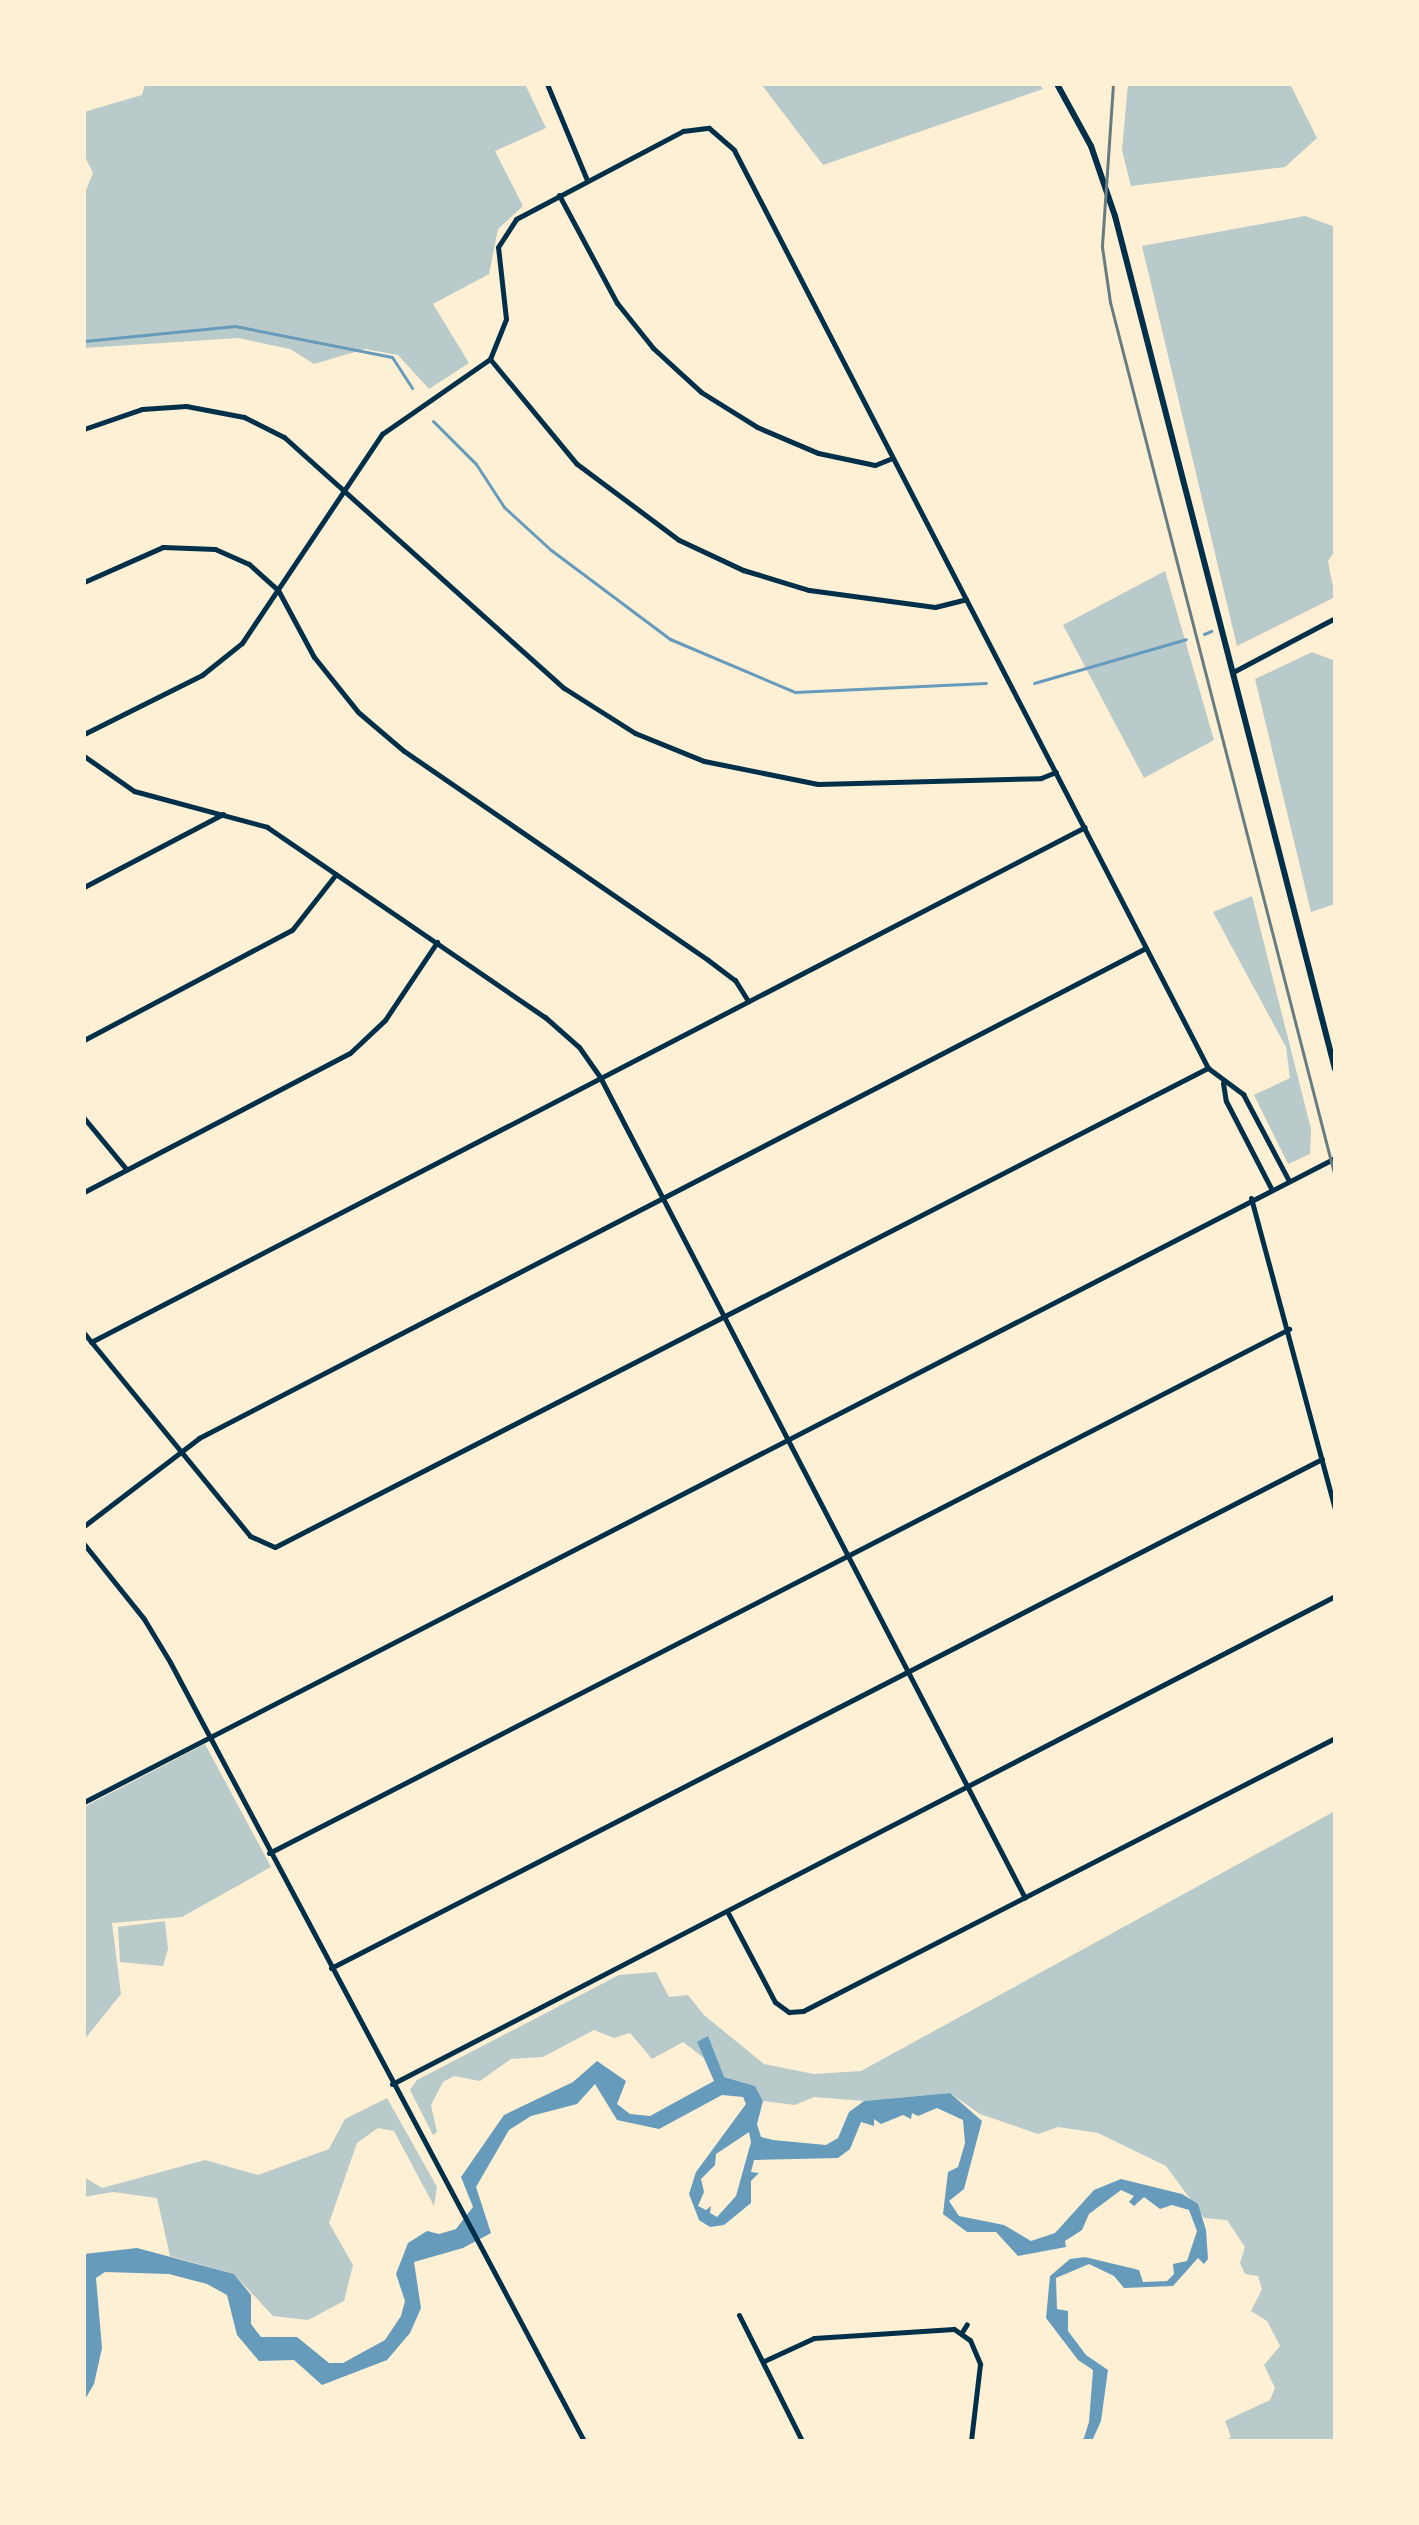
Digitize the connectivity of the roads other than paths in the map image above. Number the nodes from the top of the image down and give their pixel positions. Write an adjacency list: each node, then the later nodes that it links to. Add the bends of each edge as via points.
1 (547, 84): 3 (street)
2 (1057, 84): 13 (street, via 1091,146 1115,216)
3 (587, 180): 4 (street); 7 (street, via 683,131 709,128 734,150)
4 (559, 195): 5 (street, via 516,219 498,247 506,319); 7 (street, via 617,303 653,348 701,392 757,427 818,453 875,465)
5 (490, 359): 8 (street, via 470,377 392,422); 11 (street, via 577,464 632,510 689,545 743,570 809,590 935,607)
6 (84, 429): 8 (street, via 142,409 186,406 225,412 284,437)
7 (893, 458): 11 (street)
8 (345, 488): 10 (street); 16 (street, via 564,688 671,749 747,773 818,784 1041,778)
9 (84, 582): 10 (street, via 136,556 190,545 249,564)
10 (278, 590): 14 (street, via 251,633 216,666); 23 (street, via 314,657 358,712 404,751 735,980)
11 (966, 599): 16 (street)
12 (1335, 618): 13 (street)
13 (1233, 672): 26 (street)
14 (84, 734)
15 (84, 756): 17 (street, via 134,791)
16 (1056, 772): 18 (street)
17 (223, 814): 19 (street, via 267,827); 20 (street)
18 (1085, 827): 22 (street); 23 (street)
19 (336, 873): 21 (street); 24 (street, via 292,930)
20 (84, 887)
21 (437, 942): 27 (street, via 565,1034); 31 (street, via 385,1020 350,1053)
22 (1146, 948): 25 (street); 35 (street)
23 (748, 1001): 27 (street)
24 (84, 1040)
25 (1208, 1068): 28 (street); 37 (street)
26 (1335, 1069)
27 (600, 1077): 35 (street); 40 (street)
28 (1223, 1082): 32 (street, via 1243,1094); 33 (street, via 1226,1101)
29 (84, 1118): 31 (street)
30 (1335, 1158): 32 (street)
31 (127, 1170): 34 (street)
32 (1288, 1179): 33 (street)
33 (1271, 1188): 36 (street)
34 (84, 1192)
35 (663, 1198): 37 (street); 42 (street)
36 (1251, 1198): 38 (street); 41 (street)
37 (725, 1317): 41 (street); 42 (street, via 286,1544 267,1546 250,1536)
38 (1289, 1329): 43 (street); 47 (street)
39 (84, 1333): 40 (street)
40 (91, 1342): 42 (street)
41 (788, 1438): 47 (street); 50 (street)
42 (180, 1449): 45 (street)
43 (1322, 1459): 44 (street); 49 (street)
44 (1335, 1509)
45 (84, 1526)
46 (84, 1544): 50 (street, via 156,1637)
47 (847, 1554): 49 (street); 54 (street)
48 (1335, 1596): 52 (street)
49 (907, 1670): 52 (street); 57 (street)
50 (209, 1737): 53 (street); 54 (street)
51 (1335, 1738): 55 (street)
52 (967, 1786): 55 (street); 56 (street)
53 (84, 1802)
54 (269, 1853): 57 (street)
55 (1025, 1898): 56 (street, via 811,2009 789,2012 771,1995)
56 (727, 1911): 58 (street)
57 (331, 1968): 58 (street)
58 (392, 2084): 63 (street)
59 (739, 2315): 62 (street)
60 (967, 2324): 61 (street)
61 (962, 2332): 62 (street, via 945,2327 814,2338); 65 (street, via 980,2364)
62 (764, 2361): 64 (street)
63 (584, 2441)
64 (802, 2441)
65 (971, 2441)

